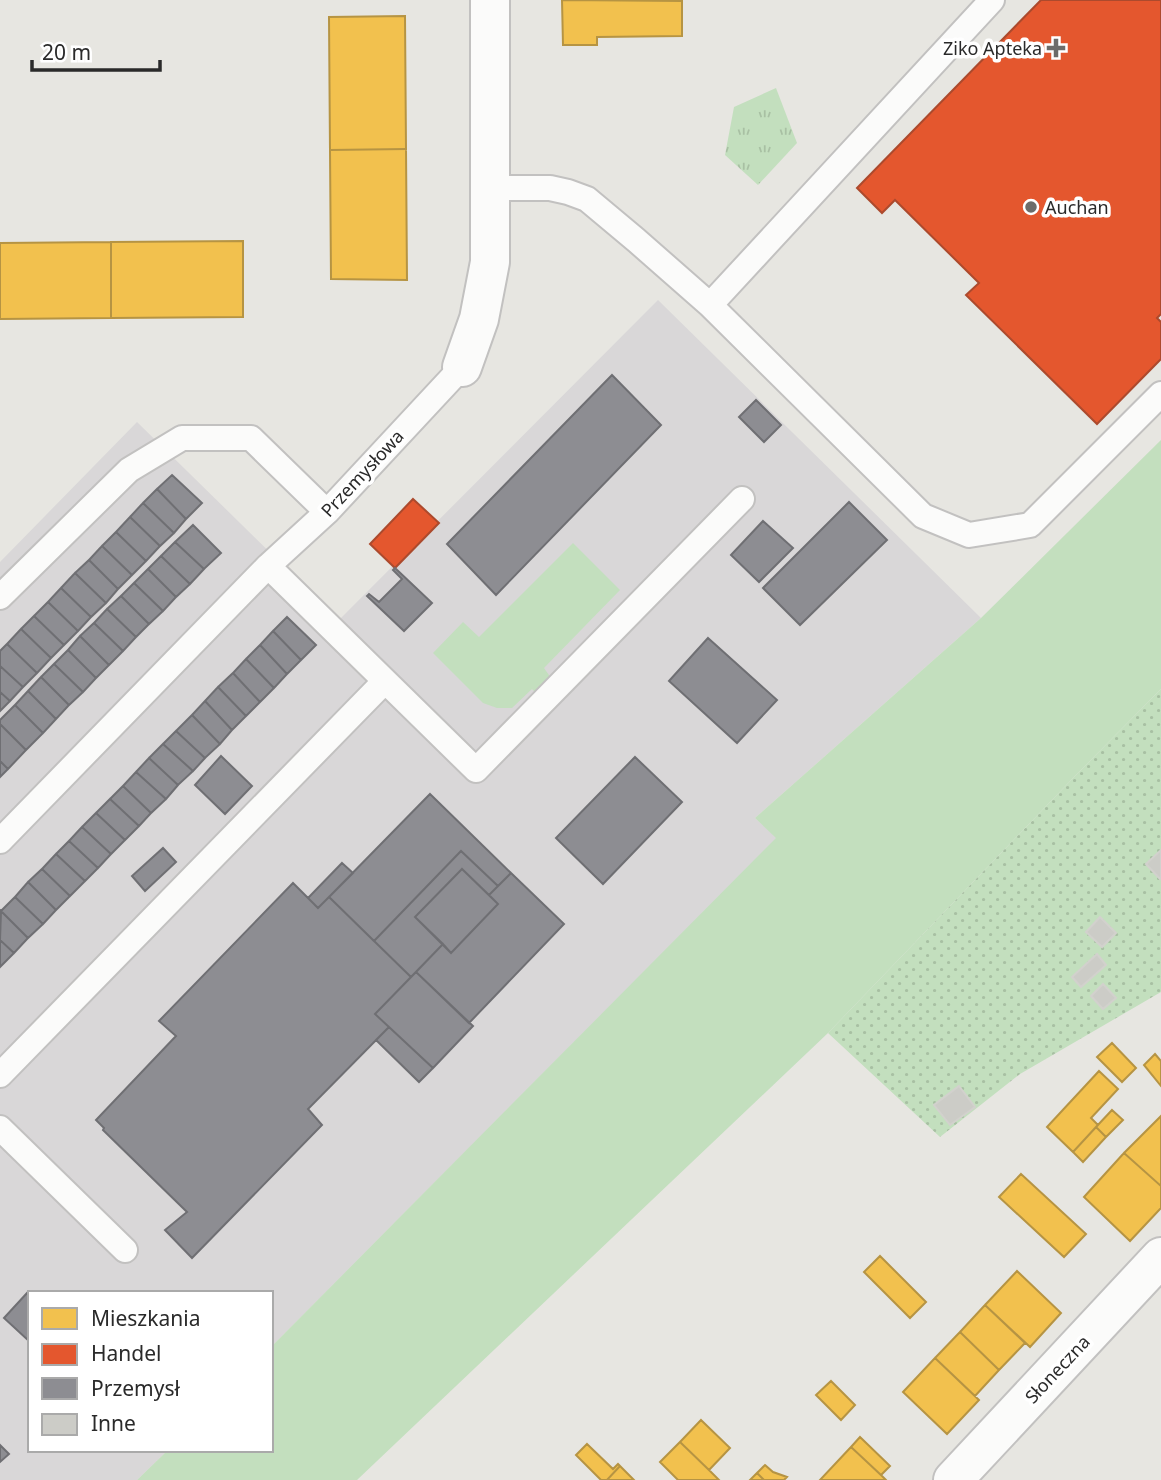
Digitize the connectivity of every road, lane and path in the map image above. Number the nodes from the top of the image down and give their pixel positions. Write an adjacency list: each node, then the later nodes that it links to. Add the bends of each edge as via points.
1 (490, 0): 3 (street, Przemysłowa)
2 (992, 0): 4 (lane)
3 (491, 188): 4 (lane, via 551,188 587,199); 5 (street, Przemysłowa, via 489,262 479,319)
4 (710, 305): 6 (lane, via 923,516 969,535 1030,525)
5 (462, 367): 8 (lane, Przemysłowa)
6 (1161, 394)
7 (742, 499): 11 (lane, via 476,770)
8 (327, 512): 9 (lane, Przemysłowa); 10 (lane, via 251,439 182,439 129,470)
9 (268, 566): 11 (lane); 12 (lane, Przemysłowa)
10 (0, 597)
11 (385, 681): 13 (lane)
12 (0, 841)
13 (0, 1075)
14 (0, 1128): 15 (lane)
15 (125, 1250)
16 (1161, 1257): 17 (street, Słoneczna)
17 (953, 1480)

